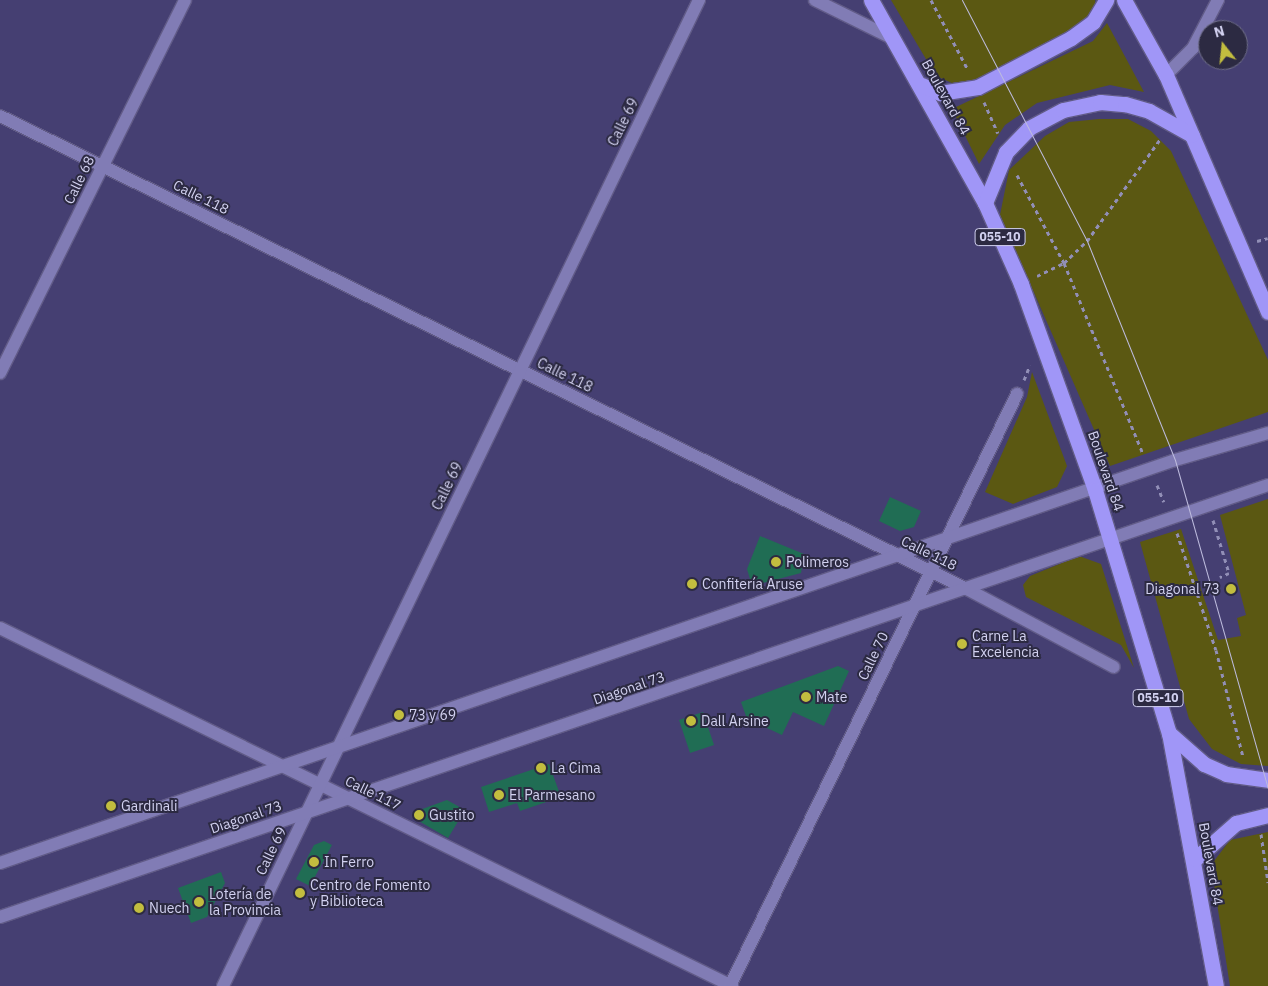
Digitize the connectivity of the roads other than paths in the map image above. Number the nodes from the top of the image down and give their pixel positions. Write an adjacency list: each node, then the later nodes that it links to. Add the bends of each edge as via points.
1 (185, 0): 13 (street, Calle 68)
2 (699, 0): 16 (street, Calle 69)
3 (815, 0): 8 (street)
4 (871, 0): 8 (highway, Boulevard 84 / 055-10)
5 (1106, 0): 10 (highway, via 1093,22 1071,38 978,87 940,93)
6 (1124, 0): 9 (highway)
7 (1218, 0): 9 (street, via 1193,48)
8 (894, 39): 10 (highway, Boulevard 84 / 055-10)
9 (1166, 75): 12 (highway)
10 (922, 85): 14 (highway, Boulevard 84 / 055-10)
11 (0, 116): 13 (street, Calle 118)
12 (1192, 135): 14 (highway, via 1171,122 1125,104 1100,102 1063,110 1029,128 1006,152); 15 (highway)
13 (103, 166): 16 (street, Calle 118); 17 (street, Calle 68)
14 (985, 204): 21 (highway, Boulevard 84 / 055-10, via 1021,284)
15 (1268, 312)
16 (520, 370): 24 (street, Calle 118); 31 (street, Calle 69)
17 (0, 373)
18 (1017, 394): 23 (street, Calle 70)
19 (1268, 433): 21 (street)
20 (1268, 485): 22 (street, Diagonal 73)
21 (1095, 490): 22 (highway, Boulevard 84 / 055-10); 23 (street)
22 (1112, 539): 26 (street, Diagonal 73); 30 (highway, Boulevard 84 / 055-10)
23 (945, 543): 24 (street); 25 (street, Calle 70)
24 (902, 557): 25 (street, Calle 118); 31 (street)
25 (931, 571): 26 (street, Calle 118); 27 (street, Calle 70)
26 (967, 589): 27 (street, Diagonal 73); 29 (street, Calle 118)
27 (914, 607): 35 (street, Diagonal 73); 42 (street, Calle 70)
28 (0, 628): 32 (street, Calle 117)
29 (1114, 667)
30 (1169, 733): 33 (highway, via 1204,764 1249,779); 38 (highway, Boulevard 84 / 055-10)
31 (338, 748): 32 (street); 34 (street, Calle 69)
32 (284, 766): 34 (street, Calle 117); 39 (street)
33 (1268, 780)
34 (320, 784): 35 (street, Calle 117); 36 (street, Calle 69)
35 (349, 798): 36 (street, Diagonal 73); 42 (street, Calle 117)
36 (307, 812): 40 (street, Diagonal 73); 41 (street, Calle 69)
37 (1263, 816): 38 (highway, via 1236,823)
38 (1195, 859): 43 (highway, Boulevard 84 / 055-10)
39 (0, 863)
40 (0, 917)
41 (223, 986)
42 (731, 986)
43 (1216, 986)

